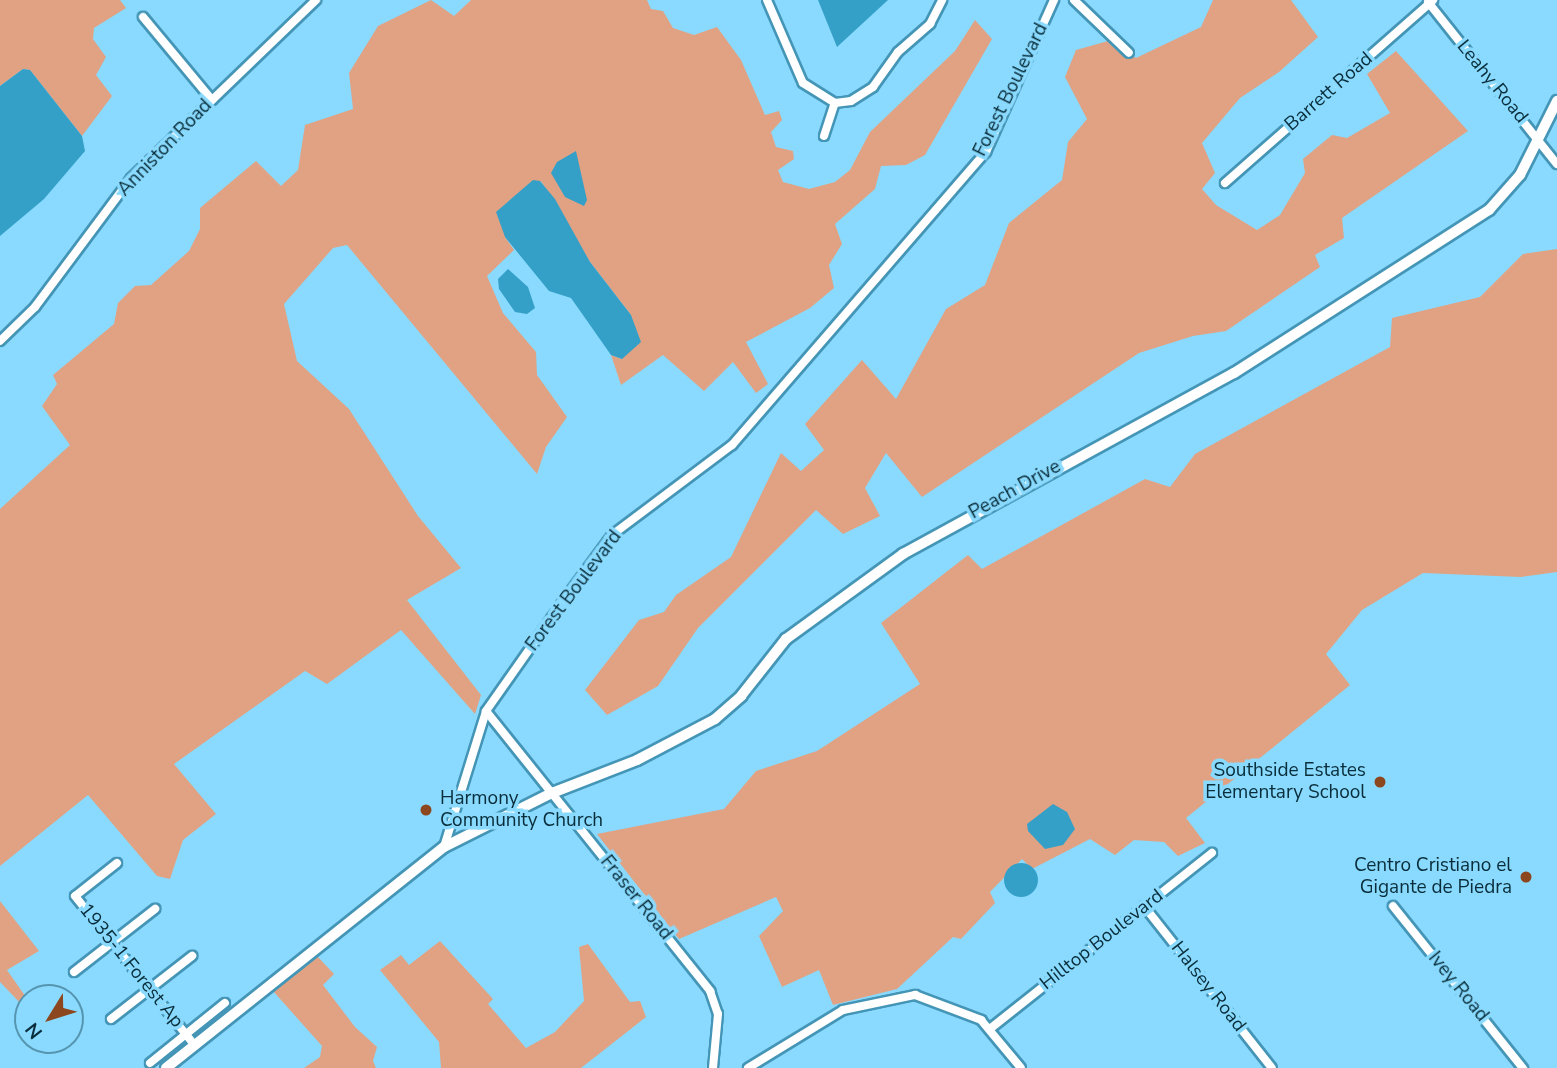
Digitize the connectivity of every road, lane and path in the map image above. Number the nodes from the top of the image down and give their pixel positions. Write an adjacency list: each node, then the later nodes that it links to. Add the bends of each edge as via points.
1 (317, 0): 9 (street, Anniston Road)
2 (767, 0): 11 (street, via 803,83)
3 (942, 0): 11 (street, via 922,34 898,52 873,87)
4 (1054, 0): 17 (street, Forest Boulevard, via 986,152 732,445 612,535)
5 (1074, 0): 8 (street)
6 (1430, 1): 13 (street, Leahy Road); 15 (street, Barrett Road)
7 (143, 17): 9 (street)
8 (1129, 53)
9 (212, 100): 16 (street, Anniston Road, via 131,178 35,307)
10 (1557, 102): 13 (main road, Peach Drive)
11 (835, 103): 12 (street)
12 (824, 136)
13 (1540, 143): 14 (street, Leahy Road); 18 (main road, Peach Drive, via 1504,197 1475,220 1242,368 972,513 884,566 786,639 728,710 715,719 637,760)
14 (1557, 164)
15 (1225, 183)
16 (0, 341)
17 (486, 711): 18 (street, Fraser Road); 19 (street, Forest Boulevard)
18 (552, 793): 19 (main road, Peach Drive); 36 (street, Fraser Road, via 710,991 718,1014)
19 (444, 847): 33 (main road)
20 (1212, 853): 22 (street, Hilltop Boulevard)
21 (117, 863): 25 (street, 1935-1 Forest Ap, via 75,896)
22 (1144, 906): 31 (street, Hilltop Boulevard); 39 (street, Halsey Road)
23 (1393, 906): 40 (street, Ivey Road)
24 (155, 909): 25 (street)
25 (112, 943): 27 (street); 28 (street, 1935-1 Forest Ap)
26 (192, 956): 28 (street)
27 (74, 972)
28 (150, 989): 30 (street); 32 (street, 1935-1 Forest Ap)
29 (225, 1003): 32 (street)
30 (111, 1019)
31 (992, 1028): 37 (street, via 935,999 898,998 843,1010); 38 (street)
32 (186, 1034): 33 (street, 1935-1 Forest Ap); 34 (street)
33 (195, 1046): 35 (main road)
34 (150, 1063)
35 (166, 1068)
36 (713, 1068)
37 (748, 1068)
38 (1021, 1068)
39 (1272, 1068)
40 (1523, 1068)

